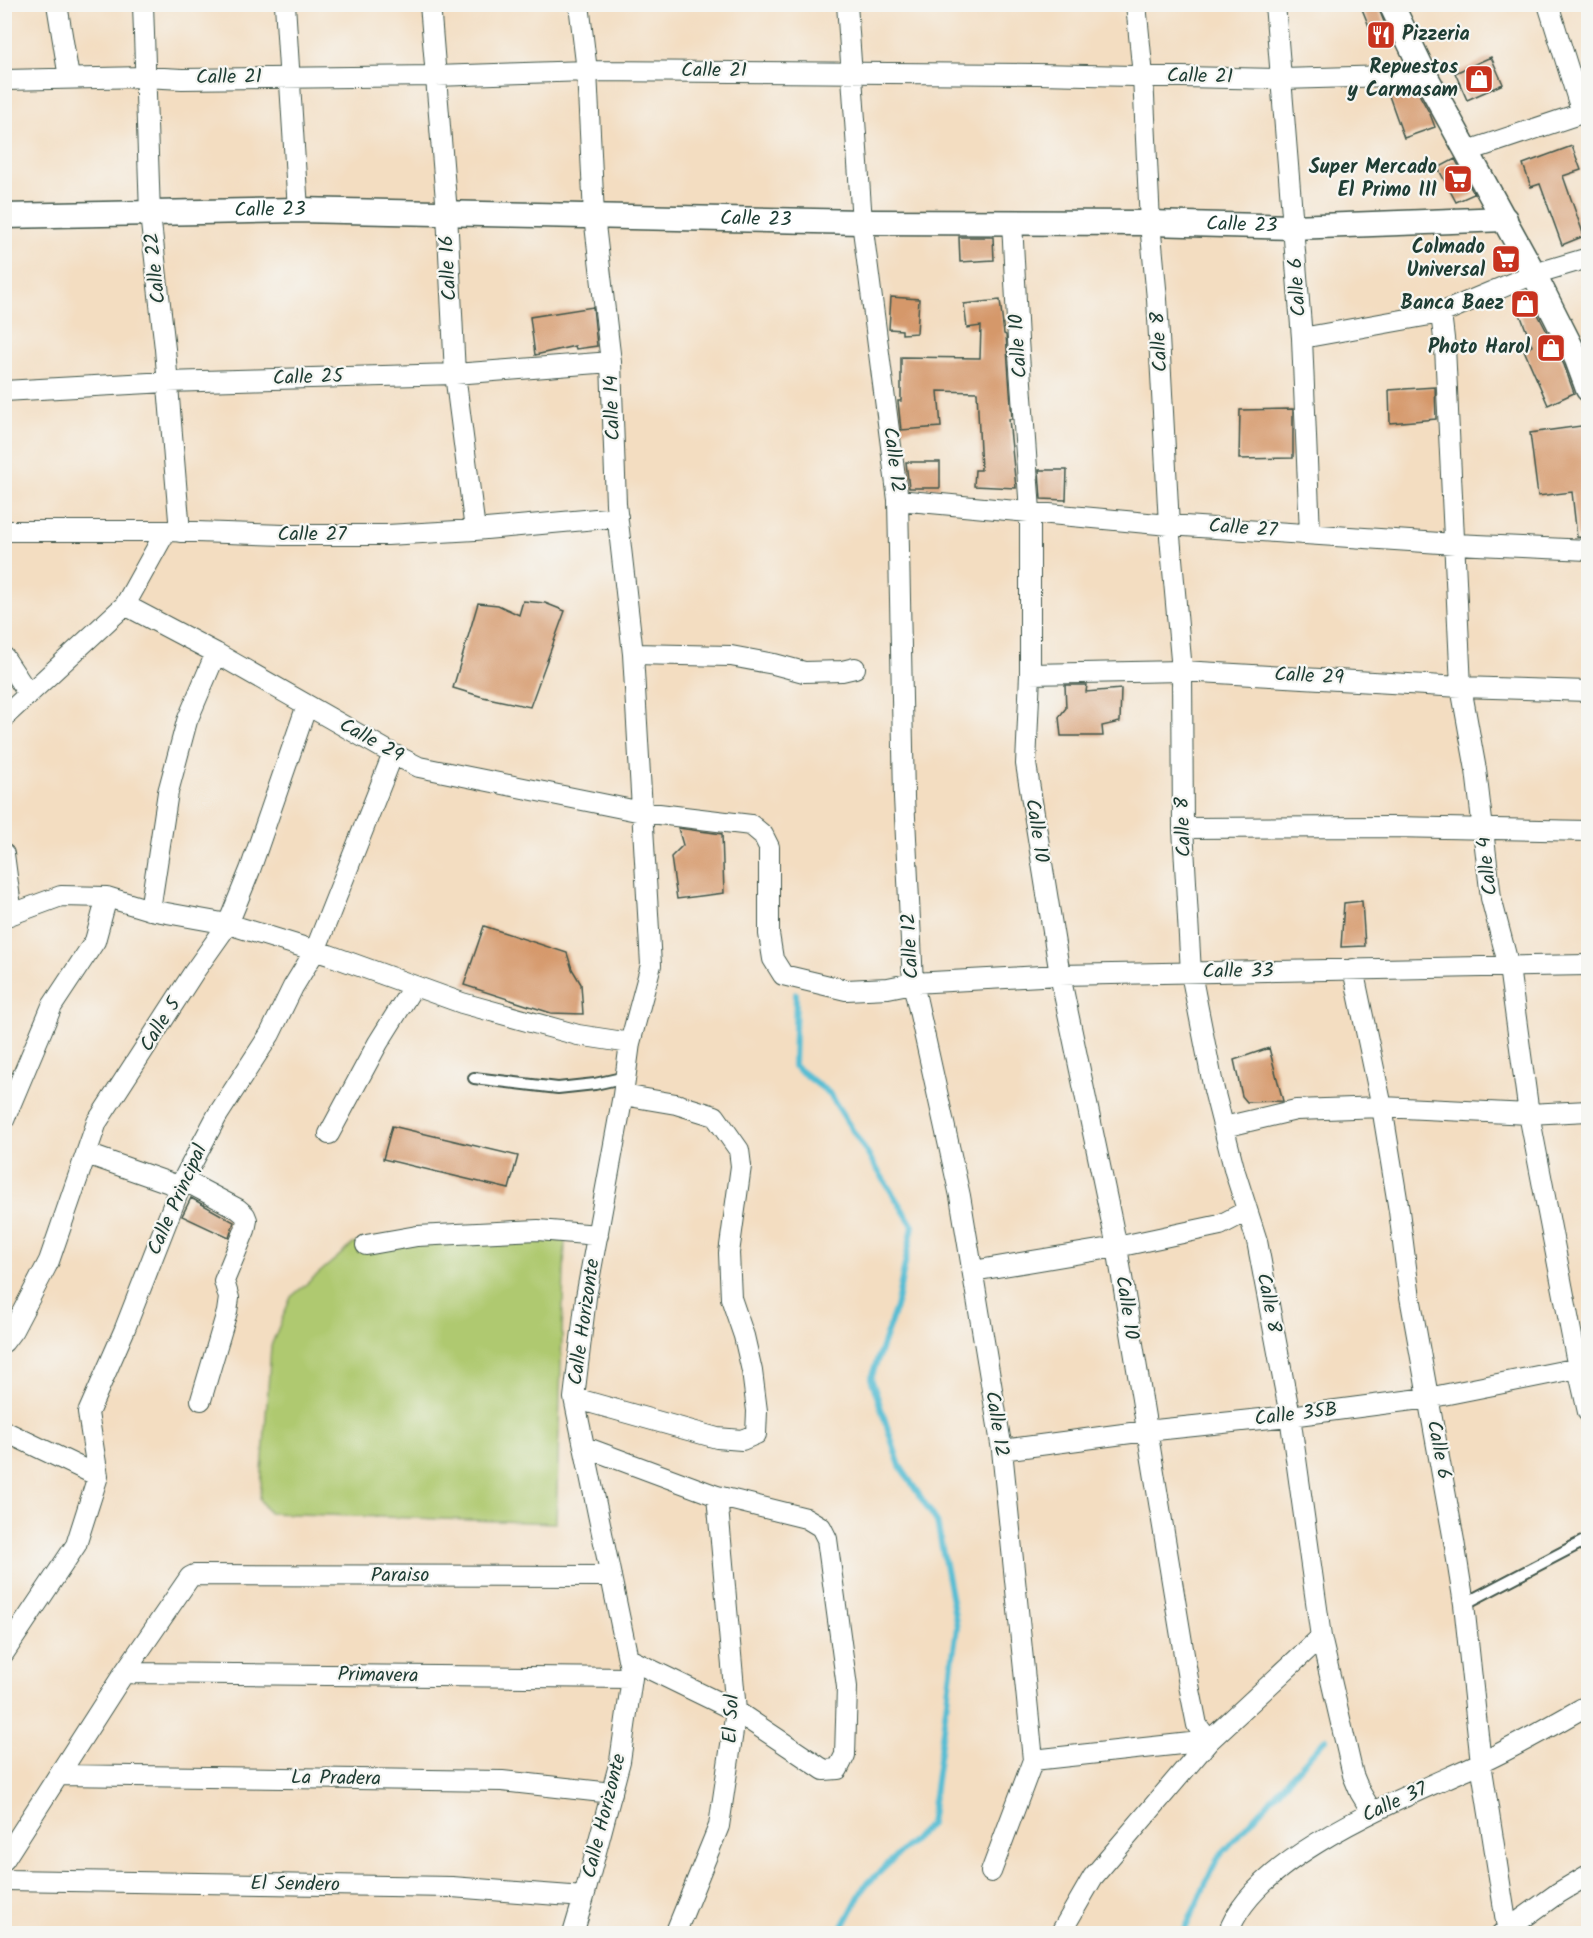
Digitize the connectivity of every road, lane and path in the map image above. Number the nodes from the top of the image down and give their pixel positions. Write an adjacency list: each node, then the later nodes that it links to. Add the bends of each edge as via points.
1 (57, 4): 17 (street)
2 (142, 4): 16 (street, Calle 22)
3 (285, 4): 18 (street)
4 (430, 4): 14 (street, Calle 16)
5 (579, 4): 11 (street, Calle 14)
6 (847, 4): 12 (street, Calle 12)
7 (1136, 4): 15 (street, Calle 8)
8 (1275, 4): 19 (street, Calle 6)
9 (1391, 4): 13 (street)
10 (1548, 4): 21 (street)
11 (587, 71): 12 (street, Calle 21); 14 (street, Calle 21); 27 (street, Calle 14)
12 (853, 72): 15 (street, Calle 21); 29 (street, Calle 12)
13 (1425, 75): 19 (street, Calle 21); 22 (street)
14 (436, 76): 18 (street, Calle 21); 24 (street, Calle 16)
15 (1143, 76): 19 (street, Calle 21); 31 (street, Calle 8)
16 (145, 77): 17 (street, Calle 21); 18 (street, Calle 21); 25 (street, Calle 22)
17 (69, 78): 20 (street, Calle 21)
18 (289, 78): 23 (street)
19 (1281, 79): 32 (street, Calle 6)
20 (4, 80)
21 (1585, 113): 22 (street)
22 (1468, 151): 28 (street)
23 (298, 210): 24 (street, Calle 23); 25 (street, Calle 23)
24 (447, 213): 27 (street, Calle 23); 38 (street, Calle 16)
25 (150, 214): 26 (street, Calle 23); 39 (street, Calle 22)
26 (4, 216)
27 (594, 216): 29 (street, Calle 23); 37 (street, Calle 14)
28 (1505, 219): 32 (street, Calle 23); 34 (street)
29 (862, 222): 30 (street, Calle 23); 42 (street, Calle 12)
30 (1012, 222): 31 (street, Calle 23); 43 (street, Calle 10)
31 (1150, 223): 32 (street, Calle 23); 45 (street, Calle 8)
32 (1293, 227): 36 (street, Calle 6)
33 (1588, 258): 34 (street)
34 (1534, 274): 35 (street); 40 (street)
35 (1441, 313): 36 (street); 50 (street, Calle 4)
36 (1302, 338): 49 (street, Calle 6)
37 (611, 362): 38 (street, Calle 25); 44 (street, Calle 14)
38 (455, 374): 39 (street, Calle 25); 46 (street, Calle 16)
39 (167, 382): 41 (street, Calle 25); 48 (street, Calle 22)
40 (1588, 389)
41 (4, 391)
42 (898, 500): 43 (street, Calle 27); 80 (street, Calle 12, via 904,797)
43 (1030, 511): 45 (street, Calle 27); 58 (street, Calle 10)
44 (618, 517): 46 (street, Calle 27); 54 (street, Calle 14)
45 (1169, 525): 49 (street, Calle 27); 57 (street, Calle 8)
46 (475, 530): 48 (street, Calle 27, via 284,536)
47 (4, 531): 48 (street, Calle 27)
48 (173, 531): 52 (street)
49 (1310, 534): 50 (street, Calle 27)
50 (1455, 544): 51 (street, Calle 27); 59 (street, Calle 4)
51 (1588, 550)
52 (125, 605): 53 (street, Calle 29); 61 (street)
53 (216, 653): 62 (street, Calle 29); 71 (street, via 188,721 168,792)
54 (633, 654): 56 (street, via 731,656 804,672); 65 (street, Calle 14)
55 (4, 657): 61 (street)
56 (855, 668)
57 (1182, 671): 58 (street, Calle 29); 59 (street, Calle 29); 66 (street, Calle 8)
58 (1030, 674): 79 (street, Calle 10, via 1026,764)
59 (1461, 687): 60 (street, Calle 29); 67 (street, Calle 4)
60 (1588, 691)
61 (28, 695): 63 (street)
62 (307, 705): 64 (street, Calle 29); 73 (street, Calle 5)
63 (4, 717)
64 (393, 754): 65 (street, Calle 29, via 419,767); 74 (street, Calle Principal)
65 (642, 812): 82 (street, Calle 29, via 751,825 764,835 769,847 769,934 773,958 783,975 846,990); 83 (street, Calle Horizonte, via 651,965)
66 (1183, 828): 67 (street); 78 (street, Calle 8)
67 (1484, 828): 68 (street); 76 (street, Calle 4, via 1491,898)
68 (1588, 831)
69 (4, 854): 72 (street)
70 (107, 897): 71 (street); 72 (street, via 61,896); 89 (street, via 95,941 52,1006)
71 (150, 910): 73 (street)
72 (8, 915)
73 (228, 924): 74 (street); 92 (street, Calle 5, via 97,1122)
74 (315, 951): 81 (street); 93 (street, Calle Principal)
75 (1588, 965): 76 (street, Calle 33)
76 (1509, 967): 77 (street, Calle 33); 88 (street, Calle 4)
77 (1353, 969): 78 (street, Calle 33); 86 (street, Calle 6)
78 (1191, 974): 79 (street, Calle 33); 90 (street, Calle 8)
79 (1060, 975): 80 (street, Calle 33); 97 (street, Calle 10)
80 (913, 983): 82 (street, Calle 33); 98 (street, Calle 12)
81 (413, 987): 83 (street, via 578,1035); 91 (street)
82 (888, 988)
83 (630, 1043): 85 (street, Calle Horizonte)
84 (474, 1078): 85 (lane, via 558,1088)
85 (625, 1086): 95 (street, Calle Horizonte); 101 (street, via 715,1116 739,1150 741,1166 729,1253 731,1298 752,1371 756,1434 742,1440 717,1438)
86 (1382, 1107): 88 (street); 90 (street, via 1296,1110); 102 (street, Calle 6)
87 (1588, 1111): 88 (street)
88 (1529, 1113): 100 (street, Calle 4)
89 (4, 1120)
90 (1224, 1127): 94 (street, Calle 8)
91 (329, 1134)
92 (87, 1154): 93 (street); 99 (street, Calle 5, via 49,1261)
93 (182, 1183): 103 (street, via 238,1209 247,1220 224,1281 229,1298 227,1312); 110 (street, Calle Principal, via 88,1413)
94 (1247, 1211): 97 (street, via 1220,1225); 105 (street, Calle 8, via 1257,1241)
95 (598, 1235): 96 (street, via 538,1230 417,1236); 101 (street, Calle Horizonte)
96 (366, 1245)
97 (1117, 1247): 98 (street); 106 (street, Calle 10)
98 (973, 1271): 109 (street, Calle 12)
99 (4, 1342)
100 (1583, 1367): 102 (street, Calle 35B); 104 (street, Calle 4)
101 (574, 1398): 108 (street, Calle Horizonte)
102 (1428, 1398): 105 (street, Calle 35B); 114 (street, Calle 6)
103 (201, 1400)
104 (1588, 1412)
105 (1290, 1416): 106 (street, Calle 35B); 115 (street, Calle 8)
106 (1146, 1431): 109 (street, Calle 35B); 121 (street, Calle 10, via 1197,1725)
107 (6, 1436): 110 (street)
108 (585, 1447): 111 (street); 113 (street, Calle Horizonte)
109 (1002, 1450): 122 (street, Calle 12)
110 (98, 1476): 116 (street, Calle Principal, via 76,1545)
111 (717, 1496): 120 (street, El Sol); 120 (street, via 806,1518 821,1527 826,1539 847,1688 845,1755 838,1769 824,1770)
112 (1588, 1539): 114 (lane)
113 (611, 1576): 117 (street, Calle Horizonte); 118 (street, Paraiso, via 194,1575)
114 (1464, 1604): 123 (street, Calle 6)
115 (1321, 1637): 121 (street); 126 (street, Calle 8, via 1353,1774)
116 (4, 1653)
117 (631, 1668): 118 (street, Primavera); 120 (street); 125 (street, Calle Horizonte, via 620,1761)
118 (124, 1673): 124 (street)
119 (1588, 1705): 123 (street, Calle 37)
120 (736, 1711): 134 (street, El Sol, via 720,1826)
121 (1209, 1741): 122 (street); 135 (street, via 1093,1877)
122 (1033, 1760): 128 (street, Calle 12)
123 (1481, 1763): 126 (street, Calle 37); 132 (street, Calle 6)
124 (58, 1776): 125 (street, La Pradera, via 502,1781); 127 (street)
125 (612, 1793): 131 (street, Calle Horizonte)
126 (1372, 1812): 136 (street, Calle 37, via 1318,1842 1248,1896)
127 (4, 1860)
128 (991, 1872)
129 (1588, 1875): 132 (street)
130 (4, 1880): 131 (street, El Sendero, via 452,1887)
131 (585, 1897): 133 (street, Calle Horizonte)
132 (1505, 1932)
133 (573, 1934)
134 (675, 1934)
135 (1060, 1934)
136 (1228, 1934)

